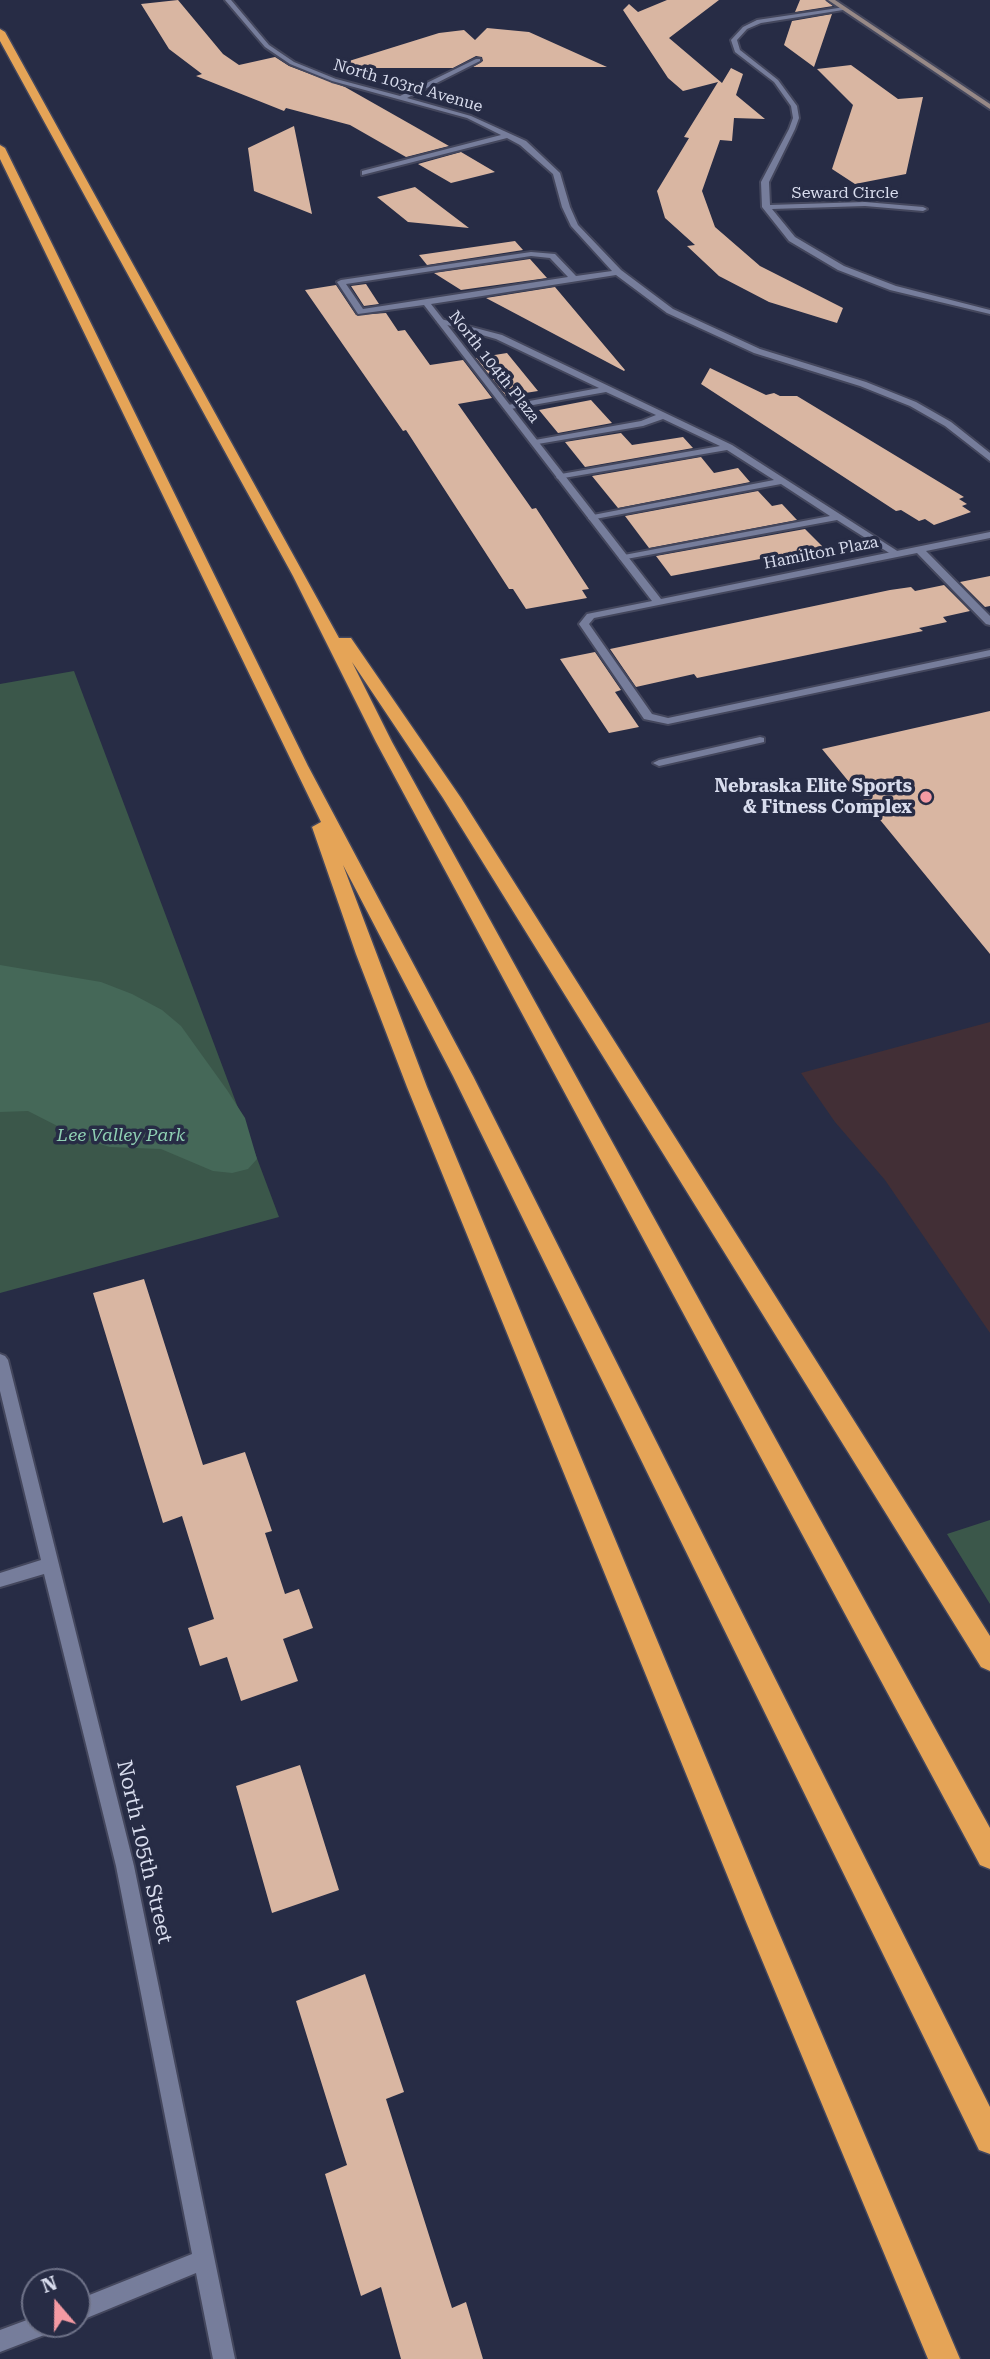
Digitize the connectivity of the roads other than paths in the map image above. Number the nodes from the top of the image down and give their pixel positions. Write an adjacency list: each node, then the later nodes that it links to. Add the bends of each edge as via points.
1 (228, 0): 6 (street, North 103rd Avenue, via 267,46 292,63)
2 (831, 0): 3 (main road)
3 (843, 8): 7 (main road); 11 (street, via 760,21 734,40 737,51 776,81 794,106 792,129 765,182)
4 (0, 32): 32 (highway)
5 (478, 60): 6 (street)
6 (400, 99): 8 (street, North 103rd Avenue, via 469,117)
7 (990, 107)
8 (509, 135): 10 (street); 13 (street, North 103rd Avenue, via 549,163 561,183 572,221)
9 (0, 148): 38 (highway)
10 (365, 173)
11 (766, 207): 12 (street, Seward Circle, via 865,204); 16 (street, via 792,239 841,268 893,288)
12 (923, 209)
13 (618, 272): 14 (street, North 104th Plaza); 23 (street, North 103rd Avenue, via 670,311 713,333 913,404 948,424)
14 (574, 279): 15 (street, North 104th Plaza); 15 (street, via 552,256 531,254 341,282 361,312)
15 (426, 302): 17 (street, North 104th Plaza)
16 (990, 312)
17 (440, 320): 18 (street, via 499,337); 19 (street, North 104th Plaza)
18 (607, 389): 19 (street); 20 (street)
19 (508, 408): 21 (street, North 104th Plaza)
20 (663, 416): 21 (street); 22 (street)
21 (535, 443): 24 (street, North 104th Plaza)
22 (729, 447): 24 (street); 25 (street)
23 (990, 458)
24 (561, 477): 27 (street, North 104th Plaza)
25 (782, 481): 26 (street); 27 (street)
26 (839, 517): 30 (street); 31 (street)
27 (593, 518): 31 (street, North 104th Plaza)
28 (990, 535): 29 (street, Hamilton Plaza)
29 (919, 549): 30 (street, Hamilton Plaza); 34 (street)
30 (897, 554): 33 (street, Hamilton Plaza)
31 (624, 558): 33 (street, North 104th Plaza)
32 (300, 576): 42 (highway, via 452,798); 43 (highway, via 384,742)
33 (658, 602): 35 (street, Hamilton Plaza, via 591,616 584,624 648,717 668,721)
34 (990, 622)
35 (990, 653)
36 (760, 740): 37 (street)
37 (659, 763)
38 (300, 766): 44 (highway, via 463,1076); 50 (highway, via 365,954 422,1099)
39 (0, 1360): 40 (street, North 105th Street)
40 (49, 1565): 41 (street); 45 (street, North 105th Street, via 147,1966)
41 (0, 1580)
42 (990, 1659)
43 (990, 1855)
44 (990, 2140)
45 (203, 2260): 46 (street); 49 (street, North 105th Street)
46 (91, 2305)
47 (21, 2333): 48 (street)
48 (0, 2341)
49 (224, 2359)
50 (944, 2359)

